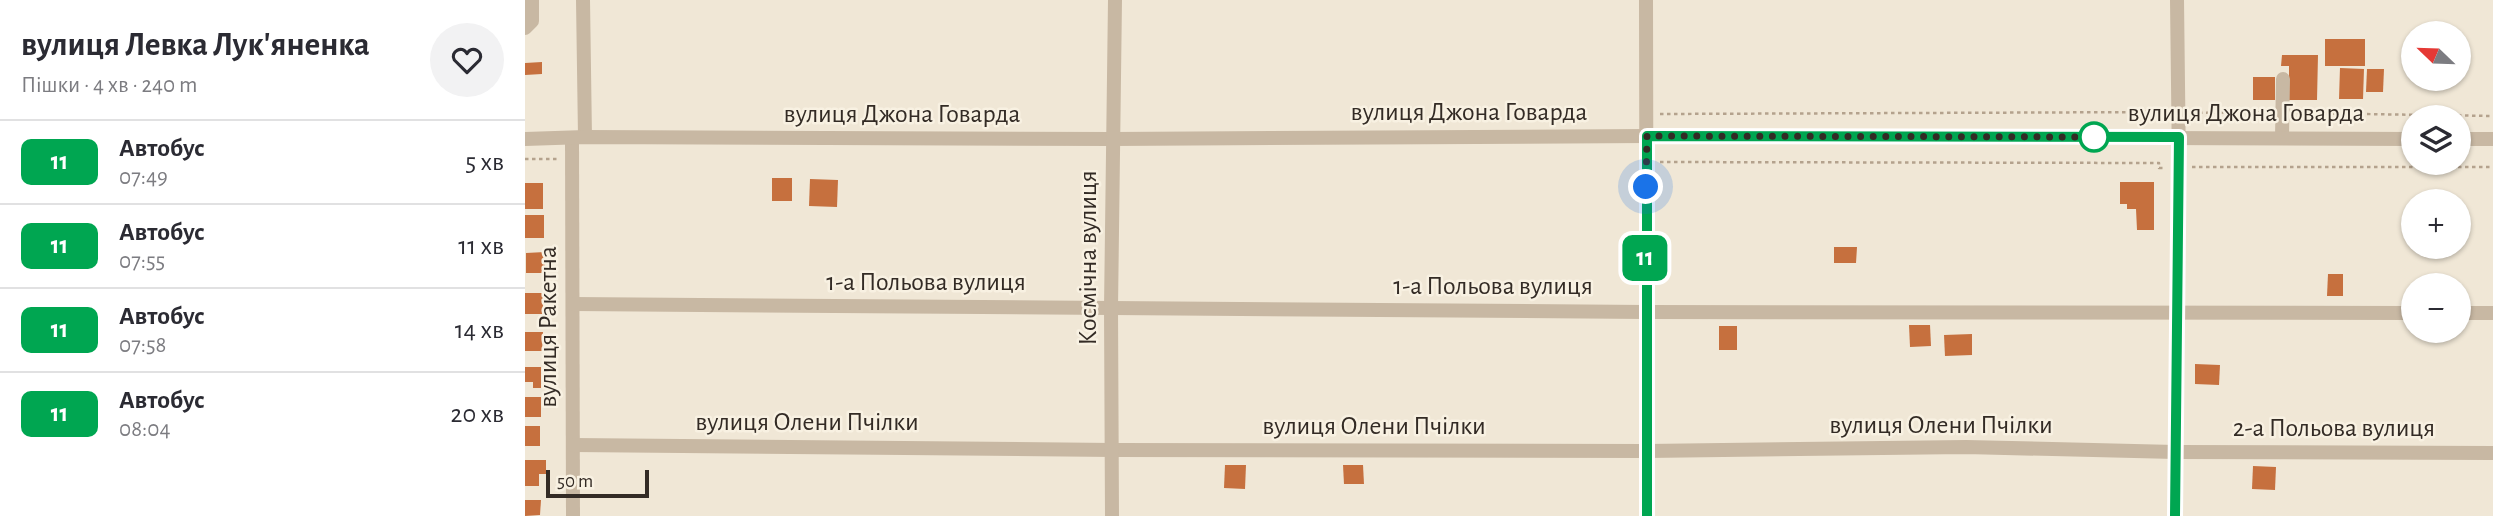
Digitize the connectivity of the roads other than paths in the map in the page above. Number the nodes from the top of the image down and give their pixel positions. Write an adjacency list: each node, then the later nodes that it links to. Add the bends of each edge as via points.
1 (532, 0): 6 (street, via 532,21)
2 (583, 0): 9 (street, вулиця Ракетна)
3 (1115, 0): 13 (street, Космічна вулиця)
4 (1646, 0): 8 (street)
5 (2177, 0): 10 (street)
6 (525, 27)
7 (2283, 79): 11 (street)
8 (1647, 136): 10 (street, вулиця Джона Говарда); 13 (street, вулиця Джона Говарда); 19 (street)
9 (578, 137): 12 (street, вулиця Джона Говарда); 13 (street, вулиця Джона Говарда); 17 (street, вулиця Ракетна, via 572,159)
10 (2179, 137): 11 (street, вулиця Джона Говарда); 20 (street)
11 (2282, 137): 14 (street, вулиця Джона Говарда)
12 (525, 139)
13 (1113, 139): 18 (street, Космічна вулиця)
14 (2401, 139)
15 (2471, 139): 16 (street)
16 (2493, 139)
17 (573, 304): 18 (street, 1-а Польова вулиця); 24 (street, вулиця Ракетна)
18 (1111, 308): 19 (street, 1-а Польова вулиця); 25 (street, Космічна вулиця)
19 (1645, 312): 20 (street, 1-а Польова вулиця); 26 (street)
20 (2177, 312): 21 (street, 1-а Польова вулиця); 27 (street)
21 (2401, 313)
22 (2471, 313): 23 (street)
23 (2493, 313)
24 (572, 445): 25 (street, вулиця Олени Пчілки); 29 (street, вулиця Ракетна)
25 (1113, 450): 26 (street, вулиця Олени Пчілки); 30 (street, Космічна вулиця)
26 (1647, 451): 27 (street, вулиця Олени Пчілки, via 1966,447); 31 (street)
27 (2175, 452): 28 (street, 2-а Польова вулиця); 32 (street)
28 (2493, 453)
29 (572, 516)
30 (1112, 516)
31 (1647, 516)
32 (2175, 516)

